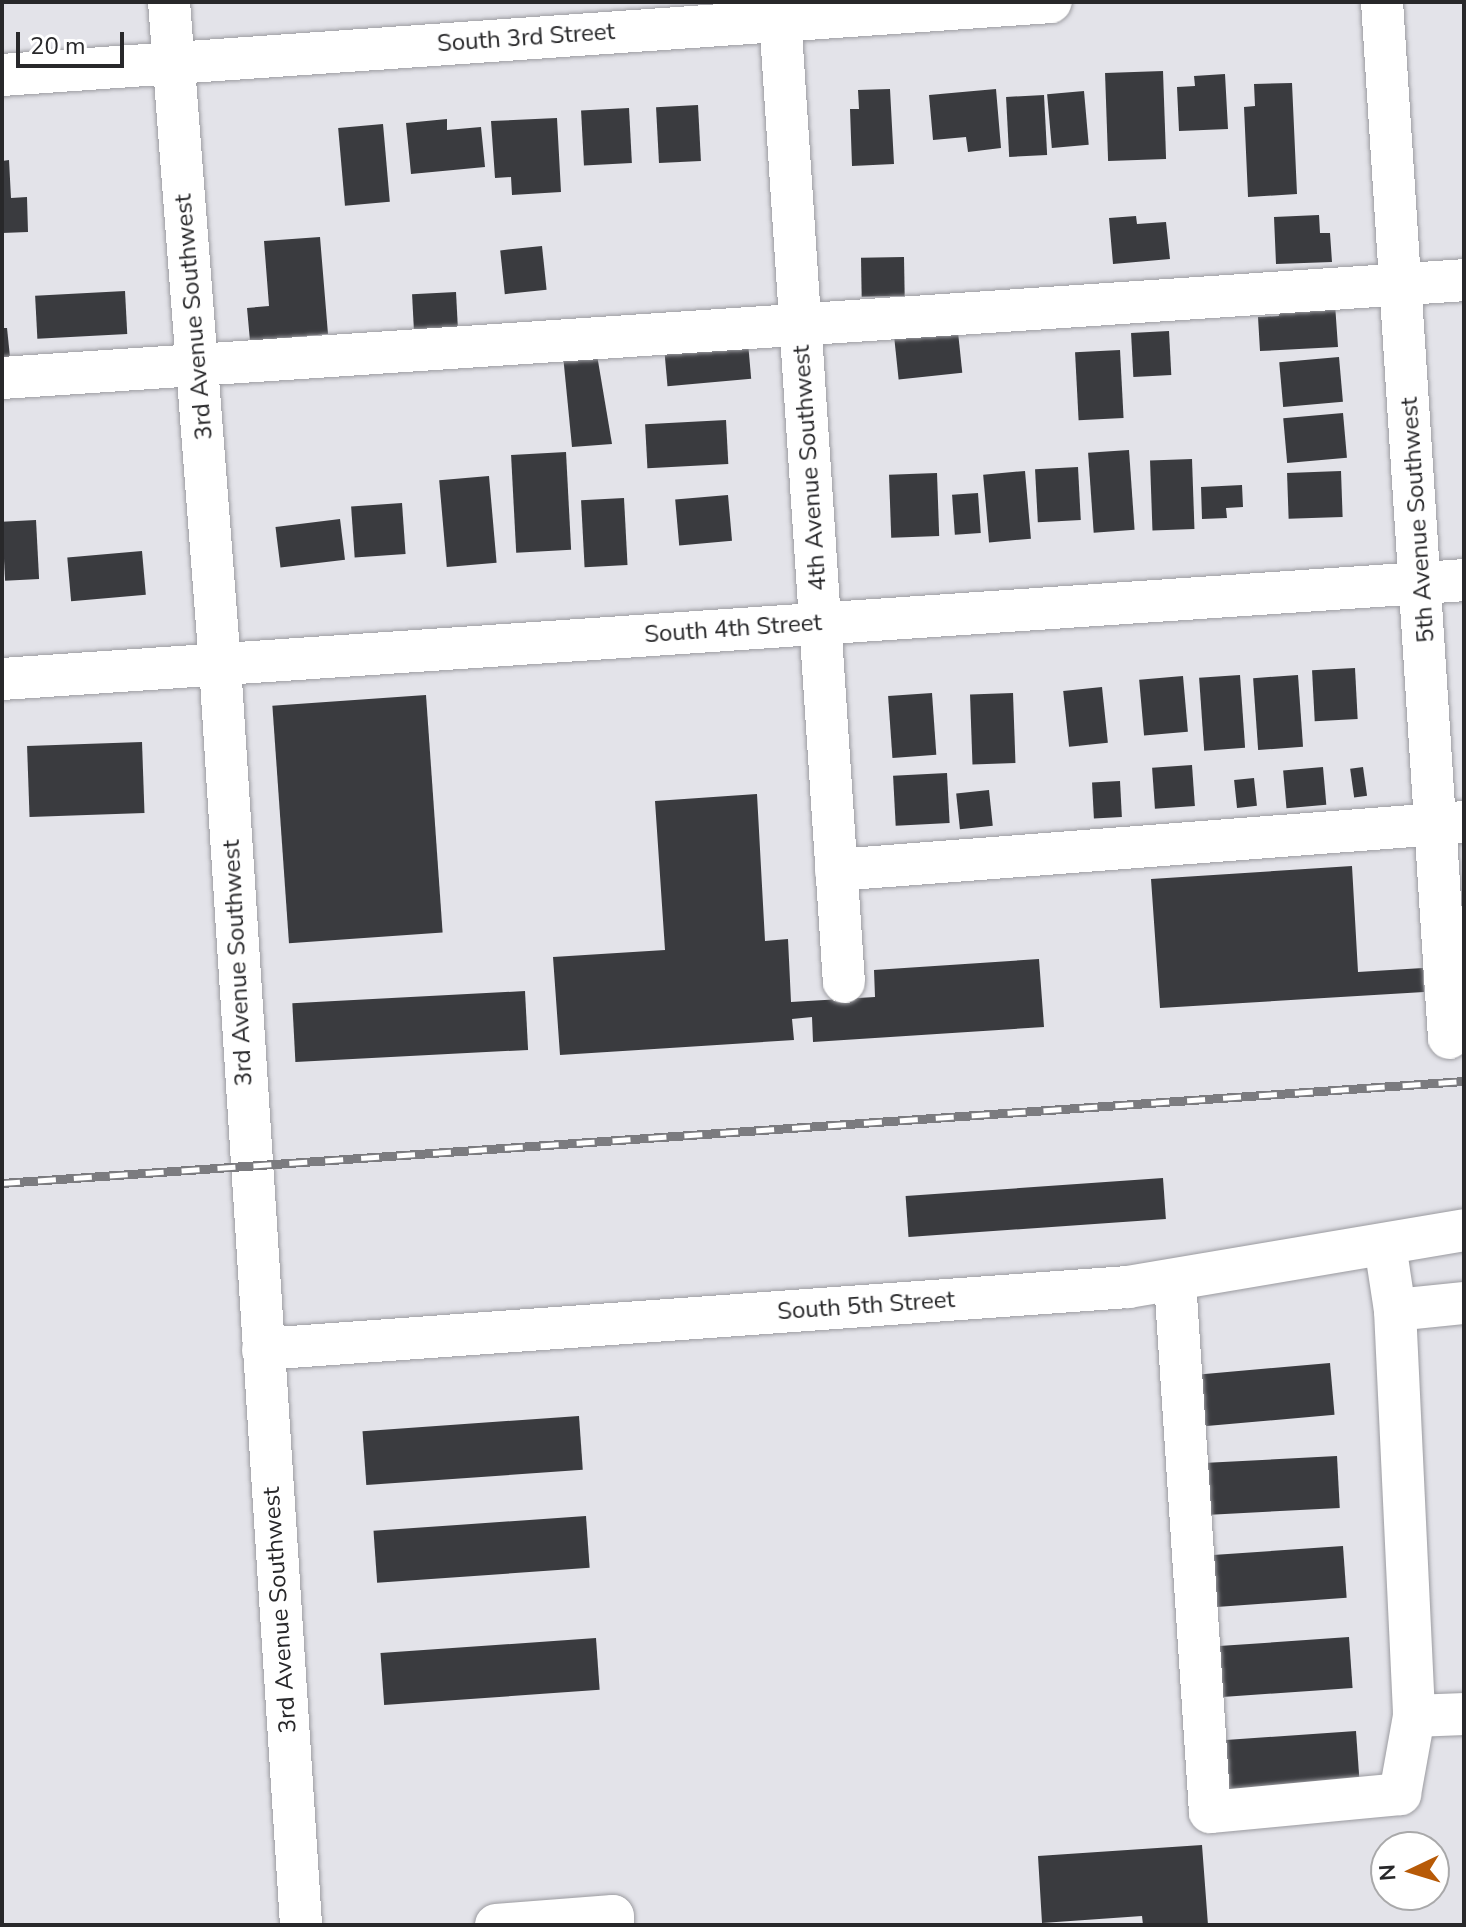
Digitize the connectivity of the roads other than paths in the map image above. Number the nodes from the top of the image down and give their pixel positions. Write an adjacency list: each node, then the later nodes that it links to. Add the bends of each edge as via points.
1 (169, 2): 6 (street, 3rd Avenue Southwest)
2 (1050, 2): 4 (street, South 3rd Street)
3 (1382, 2): 9 (street, 5th Avenue Southwest)
4 (779, 11): 5 (street, South 3rd Street); 10 (street, 4th Avenue Southwest)
5 (692, 14): 6 (street, South 3rd Street)
6 (173, 63): 7 (street, South 3rd Street); 11 (street, 3rd Avenue Southwest)
7 (2, 75)
8 (1464, 280): 9 (street)
9 (1402, 285): 10 (street); 14 (street, 5th Avenue Southwest)
10 (800, 321): 11 (street); 15 (street, 4th Avenue Southwest)
11 (198, 363): 12 (street); 16 (street, 3rd Avenue Southwest)
12 (2, 378)
13 (1464, 580): 14 (street, South 4th Street)
14 (1422, 583): 15 (street, South 4th Street); 18 (street, 5th Avenue Southwest)
15 (820, 623): 16 (street, South 4th Street); 19 (street, 4th Avenue Southwest)
16 (220, 665): 17 (street, South 4th Street); 27 (street, 3rd Avenue Southwest)
17 (2, 679)
18 (1450, 823): 19 (street); 21 (street, 5th Avenue Southwest)
19 (836, 870): 20 (street, 4th Avenue Southwest)
20 (844, 982)
21 (1449, 1038)
22 (1464, 1230): 23 (street, South 5th Street)
23 (1385, 1245): 24 (street, South 5th Street); 26 (street)
24 (1175, 1281): 27 (street, South 5th Street); 29 (street, via 1210,1812 1400,1794)
25 (1464, 1303): 26 (street)
26 (1395, 1310): 29 (street)
27 (263, 1349): 31 (street, 3rd Avenue Southwest)
28 (1464, 1714): 29 (street)
29 (1414, 1716)
30 (613, 1921): 32 (street)
31 (301, 1925)
32 (496, 1925)

